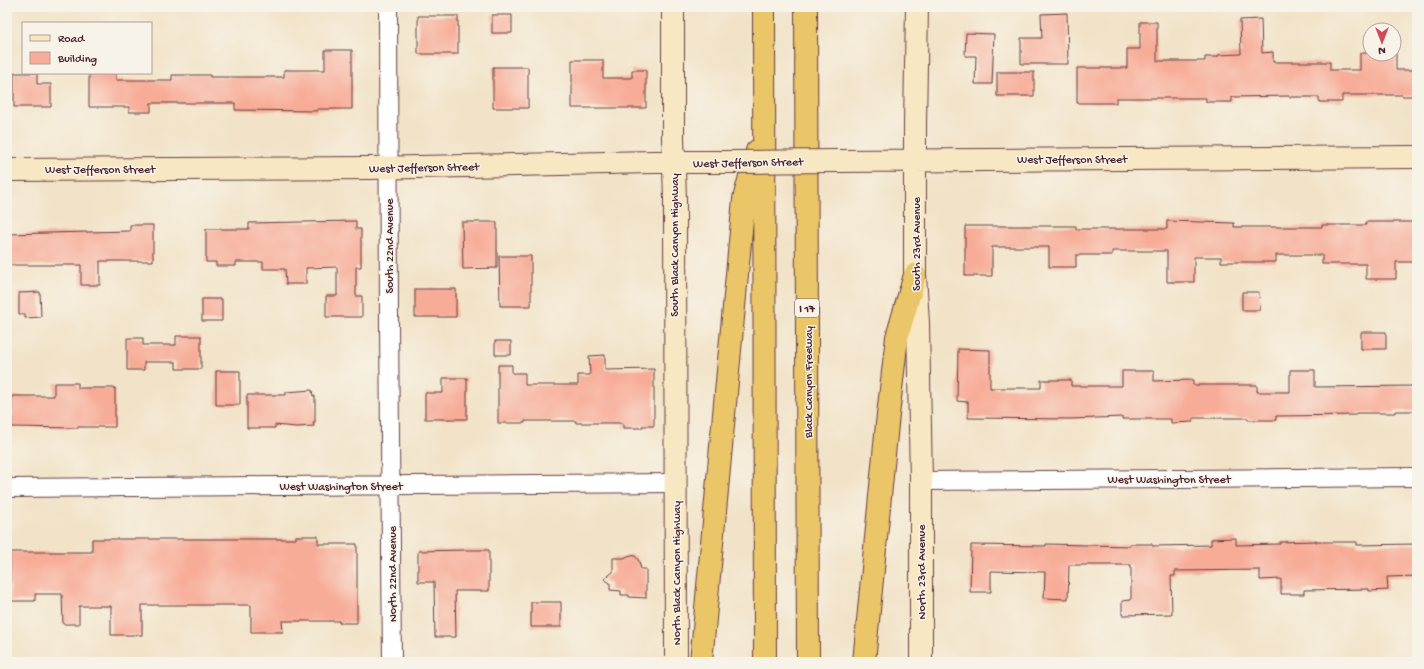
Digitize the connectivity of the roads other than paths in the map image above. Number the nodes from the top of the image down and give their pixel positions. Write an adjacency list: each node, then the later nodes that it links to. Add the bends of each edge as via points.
1 (388, 7): 10 (street, South 22nd Avenue)
2 (673, 7): 9 (street, South Black Canyon Highway)
3 (764, 7): 6 (highway)
4 (806, 7): 22 (highway, Black Canyon Freeway / I 17)
5 (917, 7): 8 (street, South 23rd Avenue)
6 (764, 123): 20 (highway, via 744,199); 21 (highway)
7 (1417, 158): 8 (street, West Jefferson Street)
8 (915, 160): 9 (street, West Jefferson Street, bridge); 12 (street, South 23rd Avenue)
9 (674, 162): 10 (street, West Jefferson Street); 15 (street, South Black Canyon Highway)
10 (389, 167): 11 (street, West Jefferson Street); 16 (street, South 22nd Avenue)
11 (7, 170)
12 (915, 275): 14 (street, South 23rd Avenue); 23 (highway, via 897,337)
13 (1417, 477): 14 (street, West Washington Street)
14 (921, 481): 24 (street, North 23rd Avenue)
15 (676, 484): 16 (street, West Washington Street); 19 (street, North Black Canyon Highway)
16 (391, 486): 17 (street, West Washington Street); 18 (street, North 22nd Avenue)
17 (7, 488)
18 (392, 662)
19 (676, 662)
20 (700, 662)
21 (765, 662)
22 (808, 662)
23 (864, 662)
24 (921, 662)

